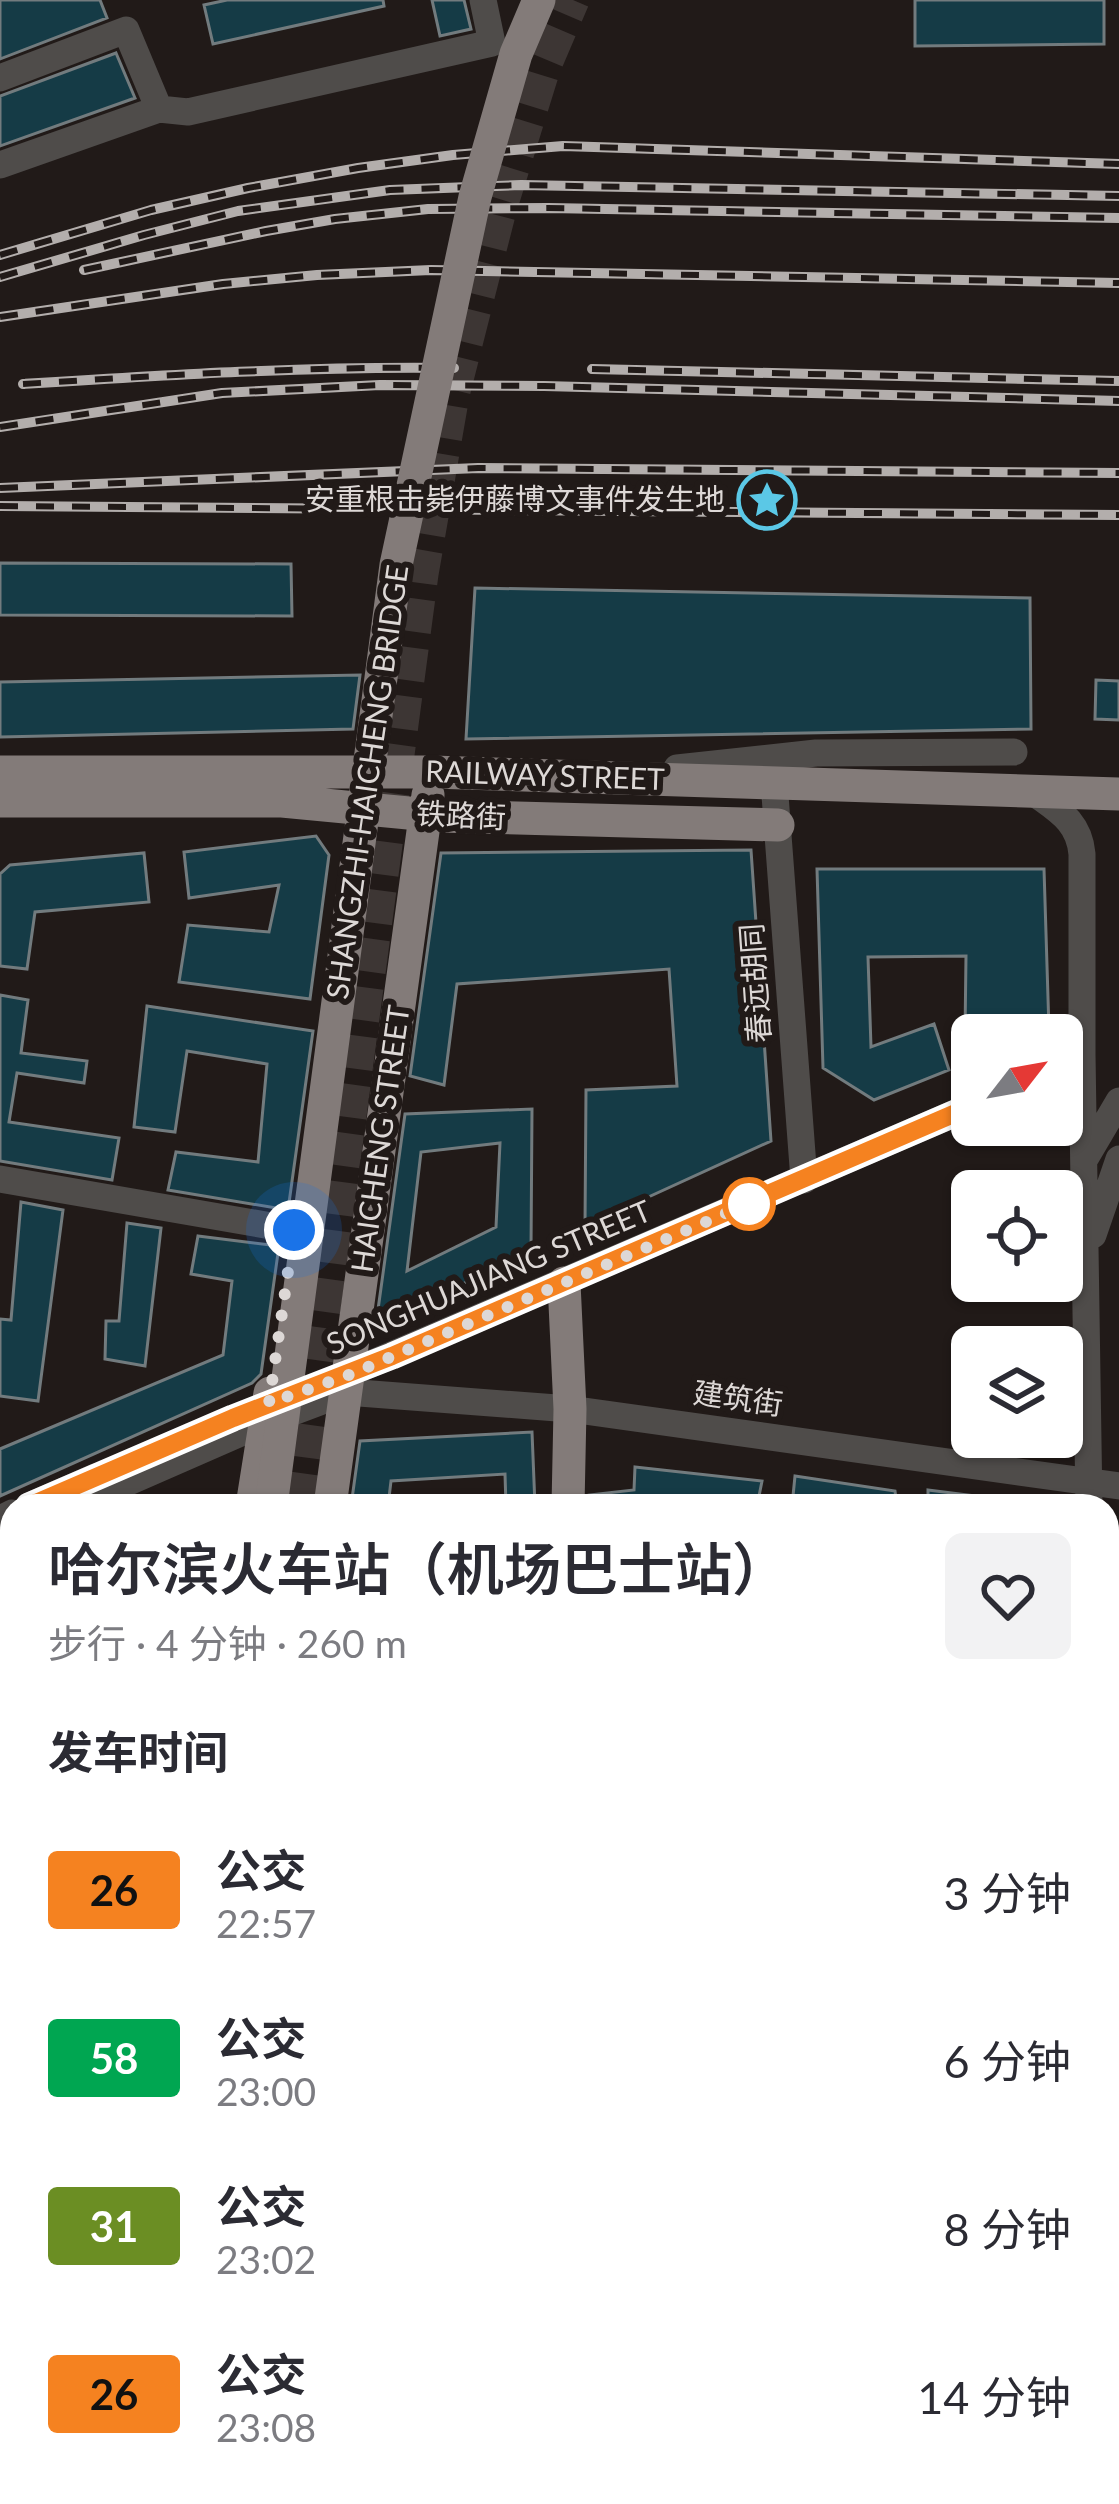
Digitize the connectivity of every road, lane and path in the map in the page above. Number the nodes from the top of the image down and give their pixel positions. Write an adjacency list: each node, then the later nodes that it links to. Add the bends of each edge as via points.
1 (484, 0): 4 (street, via 492,43 188,112)
2 (539, 0): 36 (main road, SHANGZHI-HAICHENG BRIDGE, bridge, via 475,197 396,565)
3 (0, 78): 4 (street, via 126,30)
4 (159, 109): 5 (street)
5 (0, 165)
6 (1014, 752): 10 (street, via 816,754)
7 (0, 772): 9 (main road, RAILWAY STREET)
8 (432, 772): 9 (main road, RAILWAY STREET); 10 (main road, RAILWAY STREET); 16 (main road, HAICHENG STREET)
9 (352, 773): 15 (main road)
10 (583, 778): 11 (main road, RAILWAY STREET)
11 (774, 782): 12 (main road, RAILWAY STREET); 17 (street, 春远胡同)
12 (1029, 789): 13 (main road, RAILWAY STREET); 18 (street, via 1081,840)
13 (1109, 796)
14 (0, 801): 15 (main road, 铁路街)
15 (347, 807): 16 (main road, 铁路街); 26 (main road)
16 (426, 815): 17 (main road, 铁路街); 29 (main road, HAICHENG STREET)
17 (778, 825): 25 (street, 春远胡同)
18 (1074, 1014)
19 (1119, 1101): 23 (street)
20 (951, 1107): 25 (street, SONGHUAJIANG STREET)
21 (1082, 1146): 23 (street)
22 (1119, 1159): 27 (street)
23 (1084, 1161): 27 (street)
24 (0, 1179): 26 (street)
25 (804, 1180): 28 (street, SONGHUAJIANG STREET)
26 (294, 1230): 31 (main road)
27 (1085, 1256): 39 (street)
28 (564, 1283): 29 (street, SONGHUAJIANG STREET); 30 (main road)
29 (347, 1383): 30 (street, 建筑街); 31 (street, SONGHUAJIANG STREET); 37 (main road, HAICHENG STREET)
30 (569, 1408): 38 (main road); 39 (street, 建筑街)
31 (267, 1412): 33 (street, SONGHUAJIANG STREET); 34 (street); 35 (main road)
32 (1119, 1486): 39 (street, 建筑街)
33 (59, 1494)
34 (99, 1494)
35 (254, 1494)
36 (273, 1494)
37 (332, 1494)
38 (568, 1494)
39 (1089, 1494)

